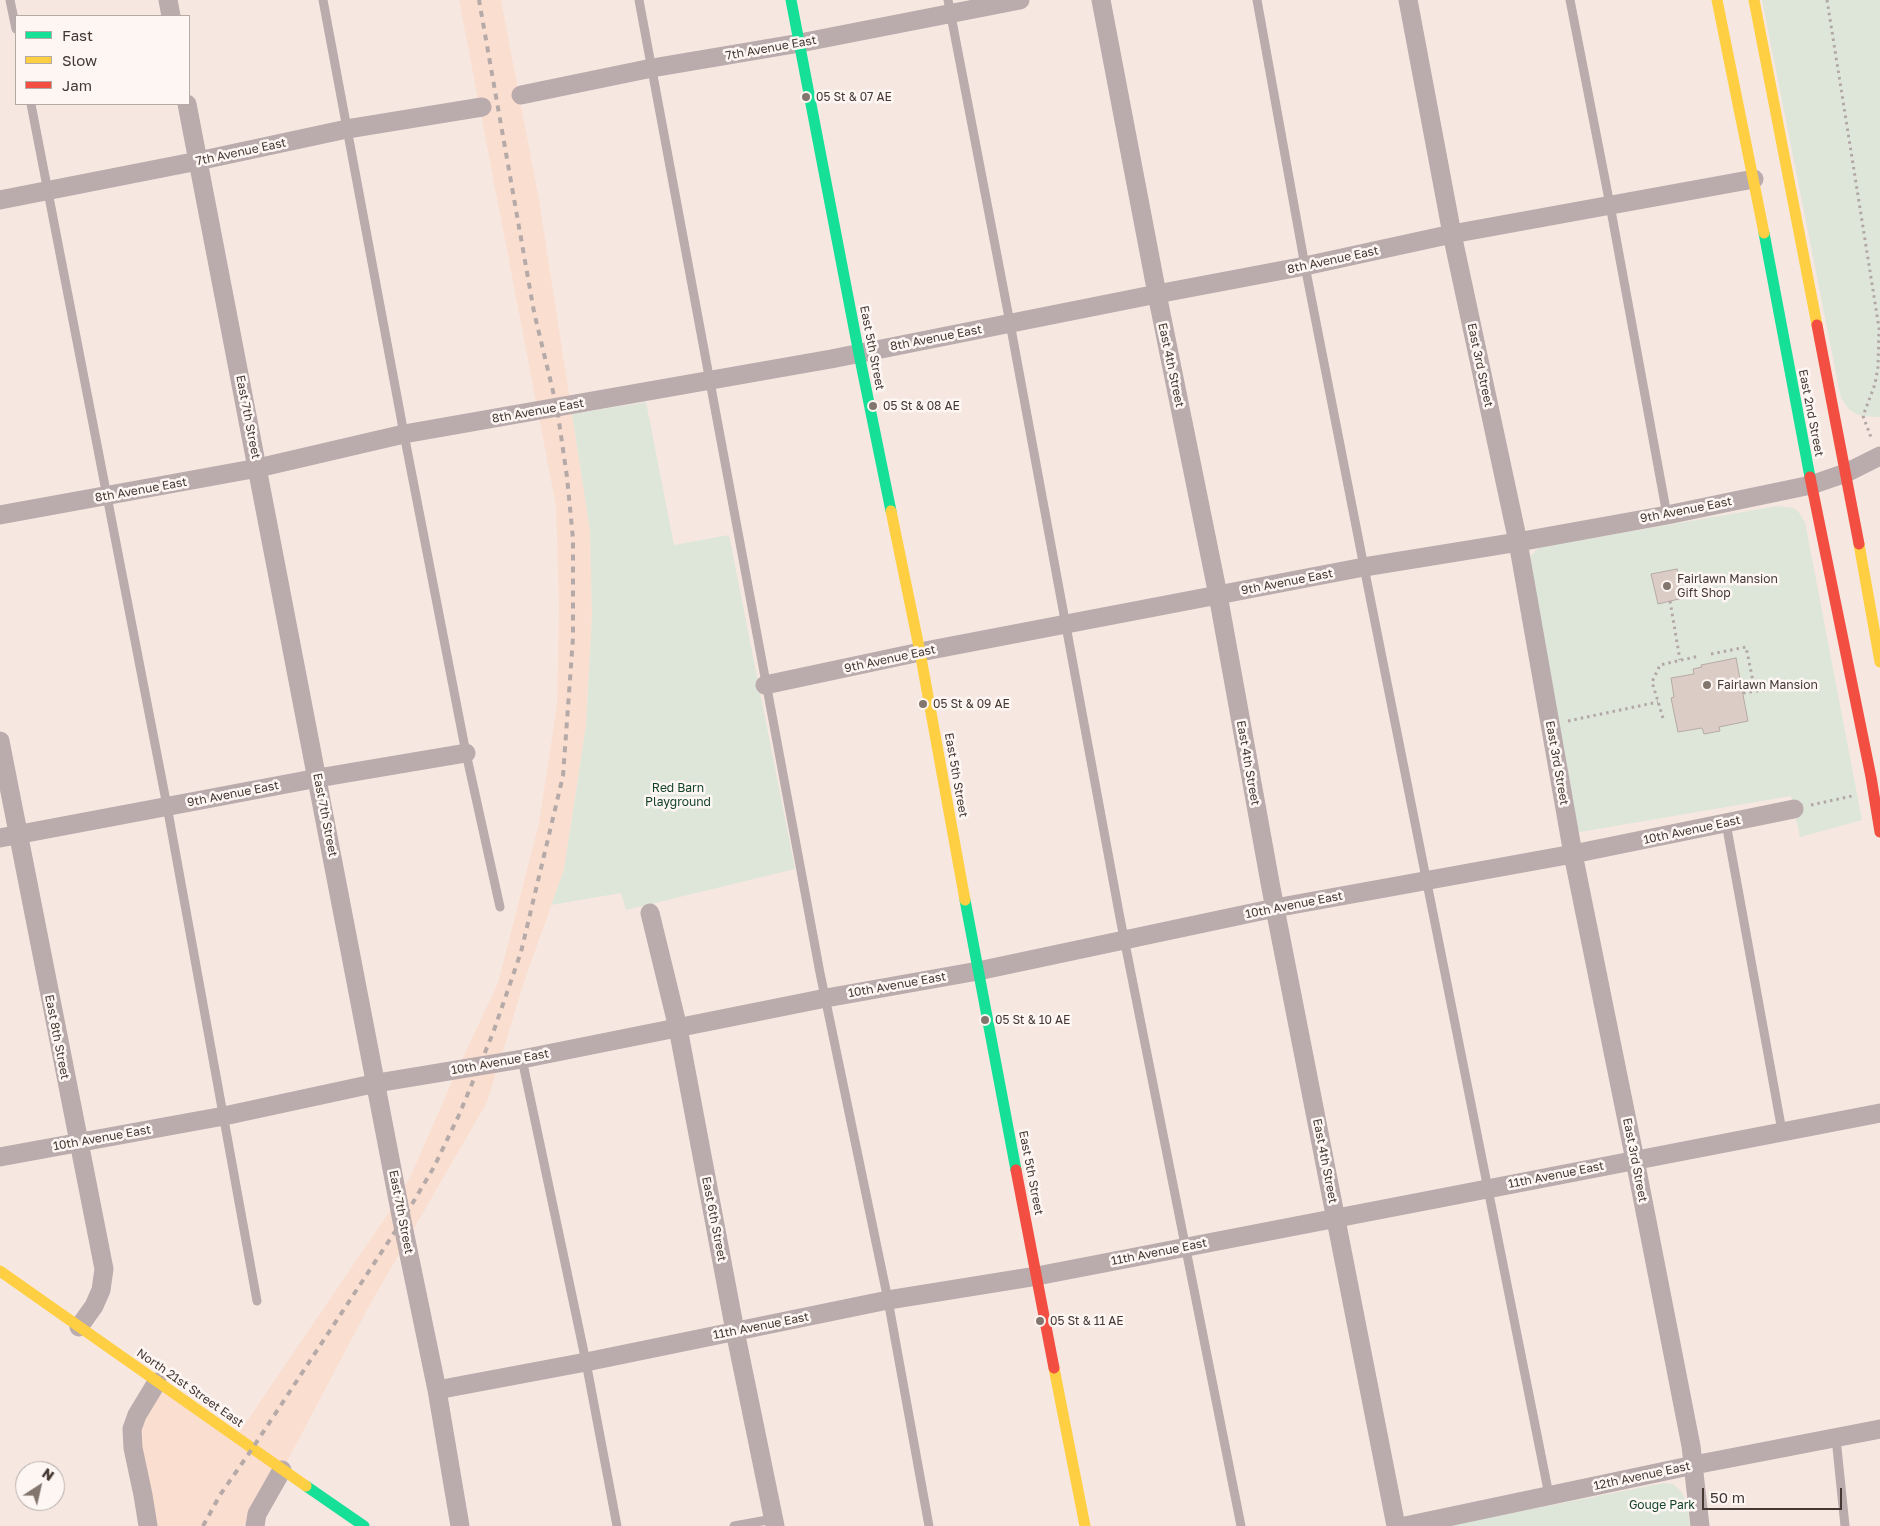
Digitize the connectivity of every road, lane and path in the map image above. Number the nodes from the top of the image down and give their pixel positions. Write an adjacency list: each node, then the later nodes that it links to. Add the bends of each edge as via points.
1 (10, 0): 16 (lane)
2 (168, 0): 15 (street)
3 (323, 0): 23 (lane)
4 (639, 0): 18 (lane)
5 (791, 0): 17 (main road, East 5th Street)
6 (1020, 0): 14 (street, 7th Avenue East)
7 (1101, 0): 31 (street, East 4th Street)
8 (1257, 0): 30 (lane)
9 (1408, 0): 29 (street, East 3rd Street)
10 (1570, 0): 28 (lane)
11 (1717, 0): 25 (main road, East 2nd Street)
12 (1754, 0): 38 (main road, East 2nd Street)
13 (1827, 0): 36 (path, via 1878,313 1878,367 1863,416)
14 (949, 7): 17 (street, 7th Avenue East); 32 (lane)
15 (171, 15)
16 (15, 24)
17 (800, 43): 18 (street, 7th Avenue East); 33 (main road, East 5th Street)
18 (652, 68): 19 (street, 7th Avenue East); 34 (lane)
19 (521, 95)
20 (31, 105): 26 (lane)
21 (187, 105): 24 (street, East 7th Street)
22 (482, 107): 23 (street, 7th Avenue East)
23 (347, 129): 24 (street, 7th Avenue East); 35 (lane)
24 (198, 161): 26 (street, 7th Avenue East); 37 (street, East 7th Street)
25 (1754, 179): 28 (street, 8th Avenue East); 39 (main road, East 2nd Street)
26 (48, 190): 27 (street, 7th Avenue East); 40 (lane)
27 (0, 200)
28 (1610, 205): 29 (street, 8th Avenue East); 42 (lane)
29 (1452, 234): 30 (street, 8th Avenue East); 43 (street, East 3rd Street)
30 (1305, 266): 31 (street, 8th Avenue East); 44 (lane)
31 (1157, 294): 32 (street, 8th Avenue East); 45 (street, East 4th Street)
32 (1010, 323): 33 (street, 8th Avenue East); 47 (lane)
33 (858, 354): 34 (street, 8th Avenue East); 48 (main road, East 5th Street)
34 (709, 382): 35 (street, 8th Avenue East); 53 (lane)
35 (404, 434): 37 (street, 8th Avenue East); 61 (lane)
36 (1879, 457): 38 (street, 9th Avenue East)
37 (258, 468): 40 (street, 8th Avenue East); 62 (street, East 7th Street)
38 (1846, 473): 39 (street, 9th Avenue East); 52 (main road, East 2nd Street)
39 (1810, 485): 42 (street, 9th Avenue East); 67 (main road, East 2nd Street)
40 (107, 496): 41 (street, 8th Avenue East); 64 (lane)
41 (0, 515)
42 (1667, 515): 43 (street, 9th Avenue East)
43 (1518, 542): 44 (street, 9th Avenue East); 59 (street, East 3rd Street)
44 (1364, 567): 45 (street, 9th Avenue East); 70 (lane)
45 (1218, 595): 47 (street, 9th Avenue East); 72 (street, East 4th Street)
46 (1670, 601): 51 (path)
47 (1066, 624): 48 (street, 9th Avenue East); 74 (lane)
48 (920, 652): 53 (street, 9th Avenue East); 75 (main road, East 5th Street)
49 (1711, 654): 55 (path, via 1746,647)
50 (1699, 656): 51 (path)
51 (1680, 660): 57 (path, via 1660,664 1652,682)
52 (1880, 662)
53 (765, 685): 76 (lane)
54 (1779, 688): 55 (path)
55 (1755, 690): 56 (path)
56 (1743, 692)
57 (1658, 702): 58 (path); 59 (path)
58 (1663, 718)
59 (1550, 724): 69 (street, East 3rd Street)
60 (0, 741): 68 (street, East 8th Street)
61 (466, 753): 62 (street, 9th Avenue East); 71 (lane)
62 (318, 778): 64 (street, 9th Avenue East); 79 (street, East 7th Street)
63 (1852, 796): 65 (path)
64 (167, 806): 68 (street, 9th Avenue East); 81 (lane)
65 (1794, 809): 66 (street, 10th Avenue East)
66 (1726, 823): 69 (street, 10th Avenue East); 82 (lane)
67 (1880, 832)
68 (9, 836): 83 (street, East 8th Street)
69 (1573, 854): 70 (street, 10th Avenue East); 85 (street, East 3rd Street)
70 (1427, 880): 72 (street, 10th Avenue East); 86 (lane)
71 (500, 907)
72 (1275, 908): 74 (street, 10th Avenue East); 87 (street, East 4th Street)
73 (650, 913): 77 (street, East 6th Street)
74 (1124, 940): 75 (street, 10th Avenue East); 88 (lane)
75 (978, 971): 76 (street, 10th Avenue East); 90 (main road, East 5th Street)
76 (826, 998): 77 (street, 10th Avenue East); 91 (lane)
77 (678, 1028): 78 (street, 10th Avenue East); 94 (street, East 6th Street)
78 (522, 1059): 79 (street, 10th Avenue East); 95 (lane)
79 (376, 1083): 81 (street, 10th Avenue East); 97 (street, East 7th Street)
80 (1880, 1113): 82 (street, 11th Avenue East)
81 (224, 1116): 83 (street, 10th Avenue East); 92 (lane)
82 (1782, 1132): 85 (street, 11th Avenue East)
83 (78, 1142): 84 (street, 10th Avenue East); 93 (street, East 8th Street, via 104,1269 101,1290)
84 (0, 1157)
85 (1635, 1160): 86 (street, 11th Avenue East); 100 (street, East 3rd Street)
86 (1487, 1188): 87 (street, 11th Avenue East); 102 (lane)
87 (1336, 1217): 88 (street, 11th Avenue East); 113 (street, East 4th Street)
88 (1185, 1247): 90 (street, 11th Avenue East); 112 (lane)
89 (0, 1271): 93 (main road, North 21st Street East)
90 (1037, 1276): 91 (street, 11th Avenue East); 111 (main road, East 5th Street)
91 (888, 1300): 94 (street, 11th Avenue East); 110 (lane)
92 (257, 1301)
93 (79, 1327): 96 (main road, North 21st Street East)
94 (735, 1331): 95 (street, 11th Avenue East); 103 (street, East 6th Street)
95 (586, 1362): 97 (street, 11th Avenue East); 108 (lane)
96 (157, 1382): 101 (main road, North 21st Street East); 104 (street, via 136,1415 132,1429)
97 (437, 1390): 107 (street, East 7th Street)
98 (1880, 1429): 99 (street, 12th Avenue East)
99 (1836, 1438): 100 (street, 12th Avenue East); 116 (lane)
100 (1694, 1465): 102 (street, 12th Avenue East); 115 (street, East 3rd Street)
101 (282, 1470): 105 (street, via 257,1514); 106 (main road, North 21st Street East)
102 (1549, 1495): 114 (street, 12th Avenue East)
103 (774, 1522): 109 (lane)
104 (148, 1526)
105 (255, 1526)
106 (364, 1526)
107 (460, 1526)
108 (617, 1526)
109 (734, 1526)
110 (929, 1526)
111 (1084, 1526)
112 (1241, 1526)
113 (1396, 1526)
114 (1405, 1526)
115 (1700, 1526)
116 (1845, 1526)

